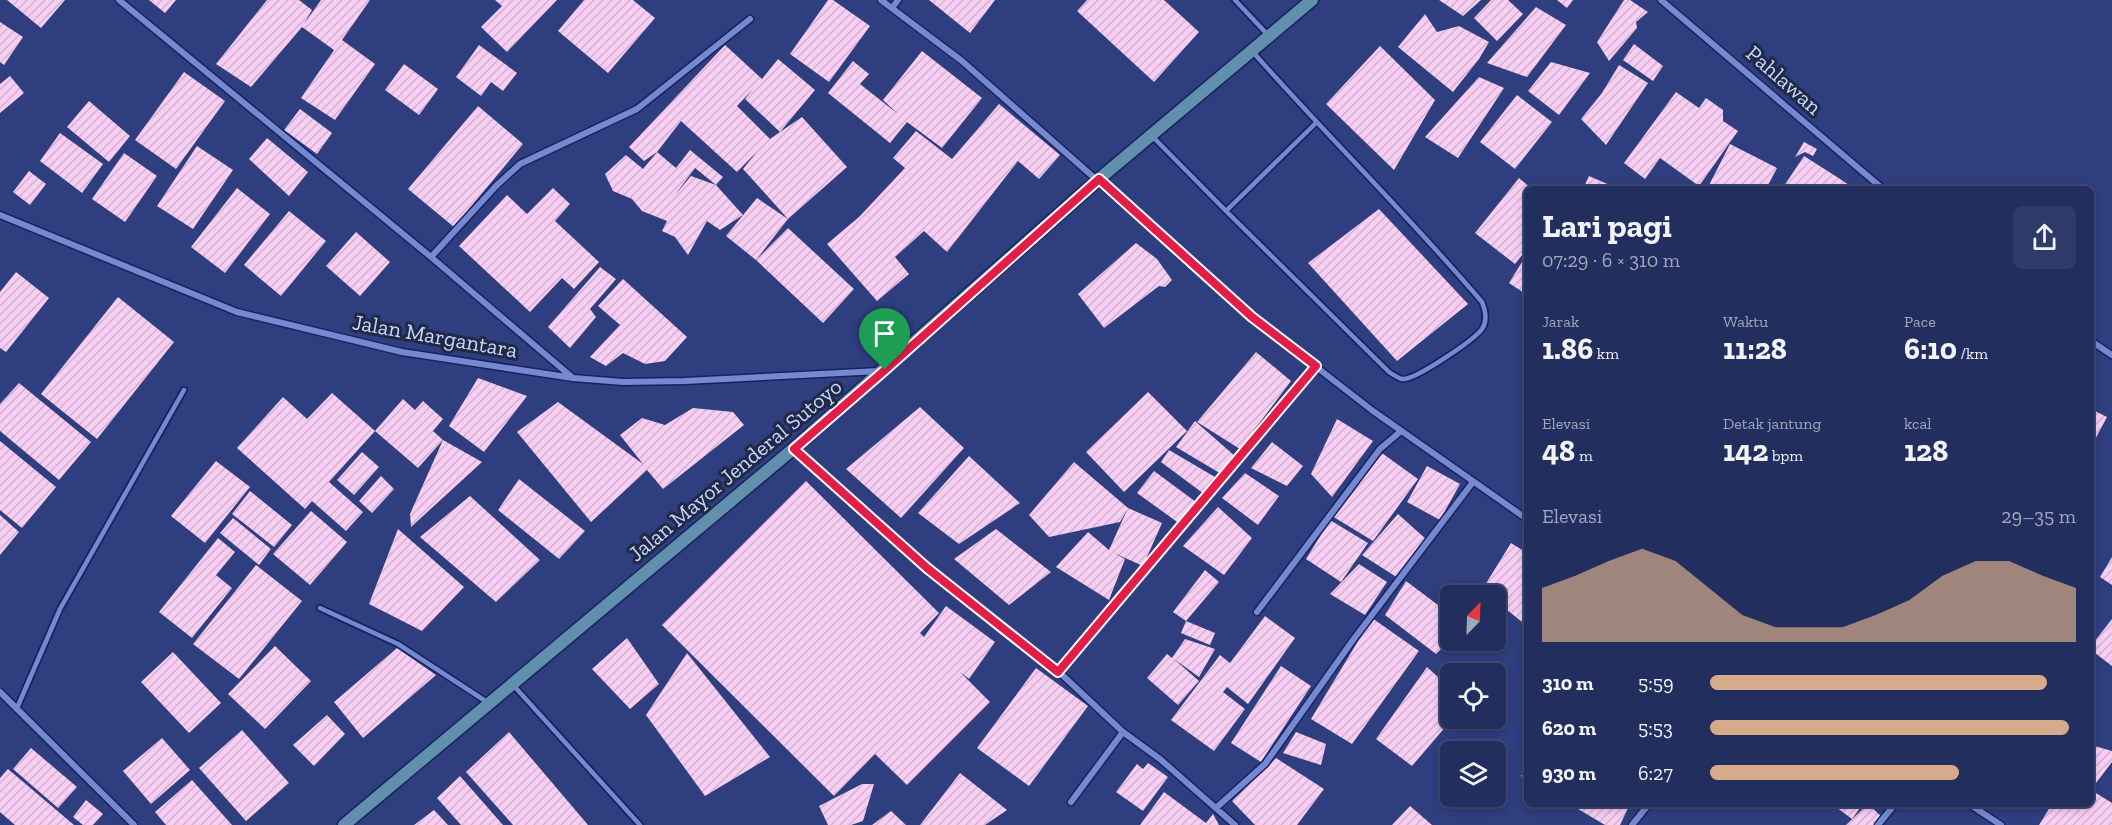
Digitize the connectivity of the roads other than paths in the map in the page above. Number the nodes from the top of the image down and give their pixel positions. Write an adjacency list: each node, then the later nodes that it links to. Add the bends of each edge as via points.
1 (119, 0): 17 (street)
2 (881, 0): 7 (street)
3 (898, 0): 7 (street)
4 (1235, 0): 9 (lane)
5 (1312, 0): 9 (main road, Jalan Mayor Jenderal Sutoyo)
6 (1661, 0): 14 (street, Pahlawan)
7 (892, 8): 13 (street, via 962,61)
8 (750, 19): 17 (street, via 637,110 520,164)
9 (1269, 36): 10 (main road, Jalan Mayor Jenderal Sutoyo)
10 (1251, 51): 11 (lane); 12 (main road, Jalan Mayor Jenderal Sutoyo)
11 (1317, 122): 15 (lane); 15 (lane, via 1482,302 1486,313 1483,328 1474,337 1416,376 1402,379 1389,372)
12 (1151, 135): 13 (main road, Jalan Mayor Jenderal Sutoyo); 15 (lane)
13 (1099, 179): 20 (street, via 1252,317); 21 (main road, Jalan Mayor Jenderal Sutoyo)
14 (1879, 186)
15 (1227, 211)
16 (0, 215): 22 (street, Jalan Margantara, via 237,312 402,352)
17 (431, 256): 22 (street)
18 (2094, 343): 19 (street)
19 (2112, 355)
20 (1316, 366): 24 (street); 30 (street)
21 (885, 370): 22 (street, Jalan Margantara, via 685,381); 25 (main road, Jalan Mayor Jenderal Sutoyo)
22 (573, 378)
23 (184, 390): 34 (lane, via 65,600)
24 (1401, 431): 26 (street); 29 (street, via 1380,449)
25 (794, 449): 30 (street, via 927,568); 31 (main road, Jalan Mayor Jenderal Sutoyo)
26 (1473, 482): 27 (street); 40 (street, via 1265,764)
27 (1524, 517)
28 (320, 608): 33 (lane, via 398,644)
29 (1257, 612)
30 (1058, 672): 35 (street)
31 (512, 684): 33 (main road, Jalan Mayor Jenderal Sutoyo); 43 (lane)
32 (0, 692): 34 (street)
33 (489, 703): 42 (main road, Jalan Mayor Jenderal Sutoyo)
34 (17, 708): 41 (street)
35 (1124, 732): 36 (street); 40 (street)
36 (1071, 802)
37 (1647, 807): 45 (street)
38 (1893, 807): 46 (street)
39 (1974, 807): 47 (street)
40 (1216, 808): 44 (street)
41 (134, 825)
42 (344, 825)
43 (640, 825)
44 (1235, 825)
45 (1632, 825)
46 (1878, 825)
47 (2001, 825)

